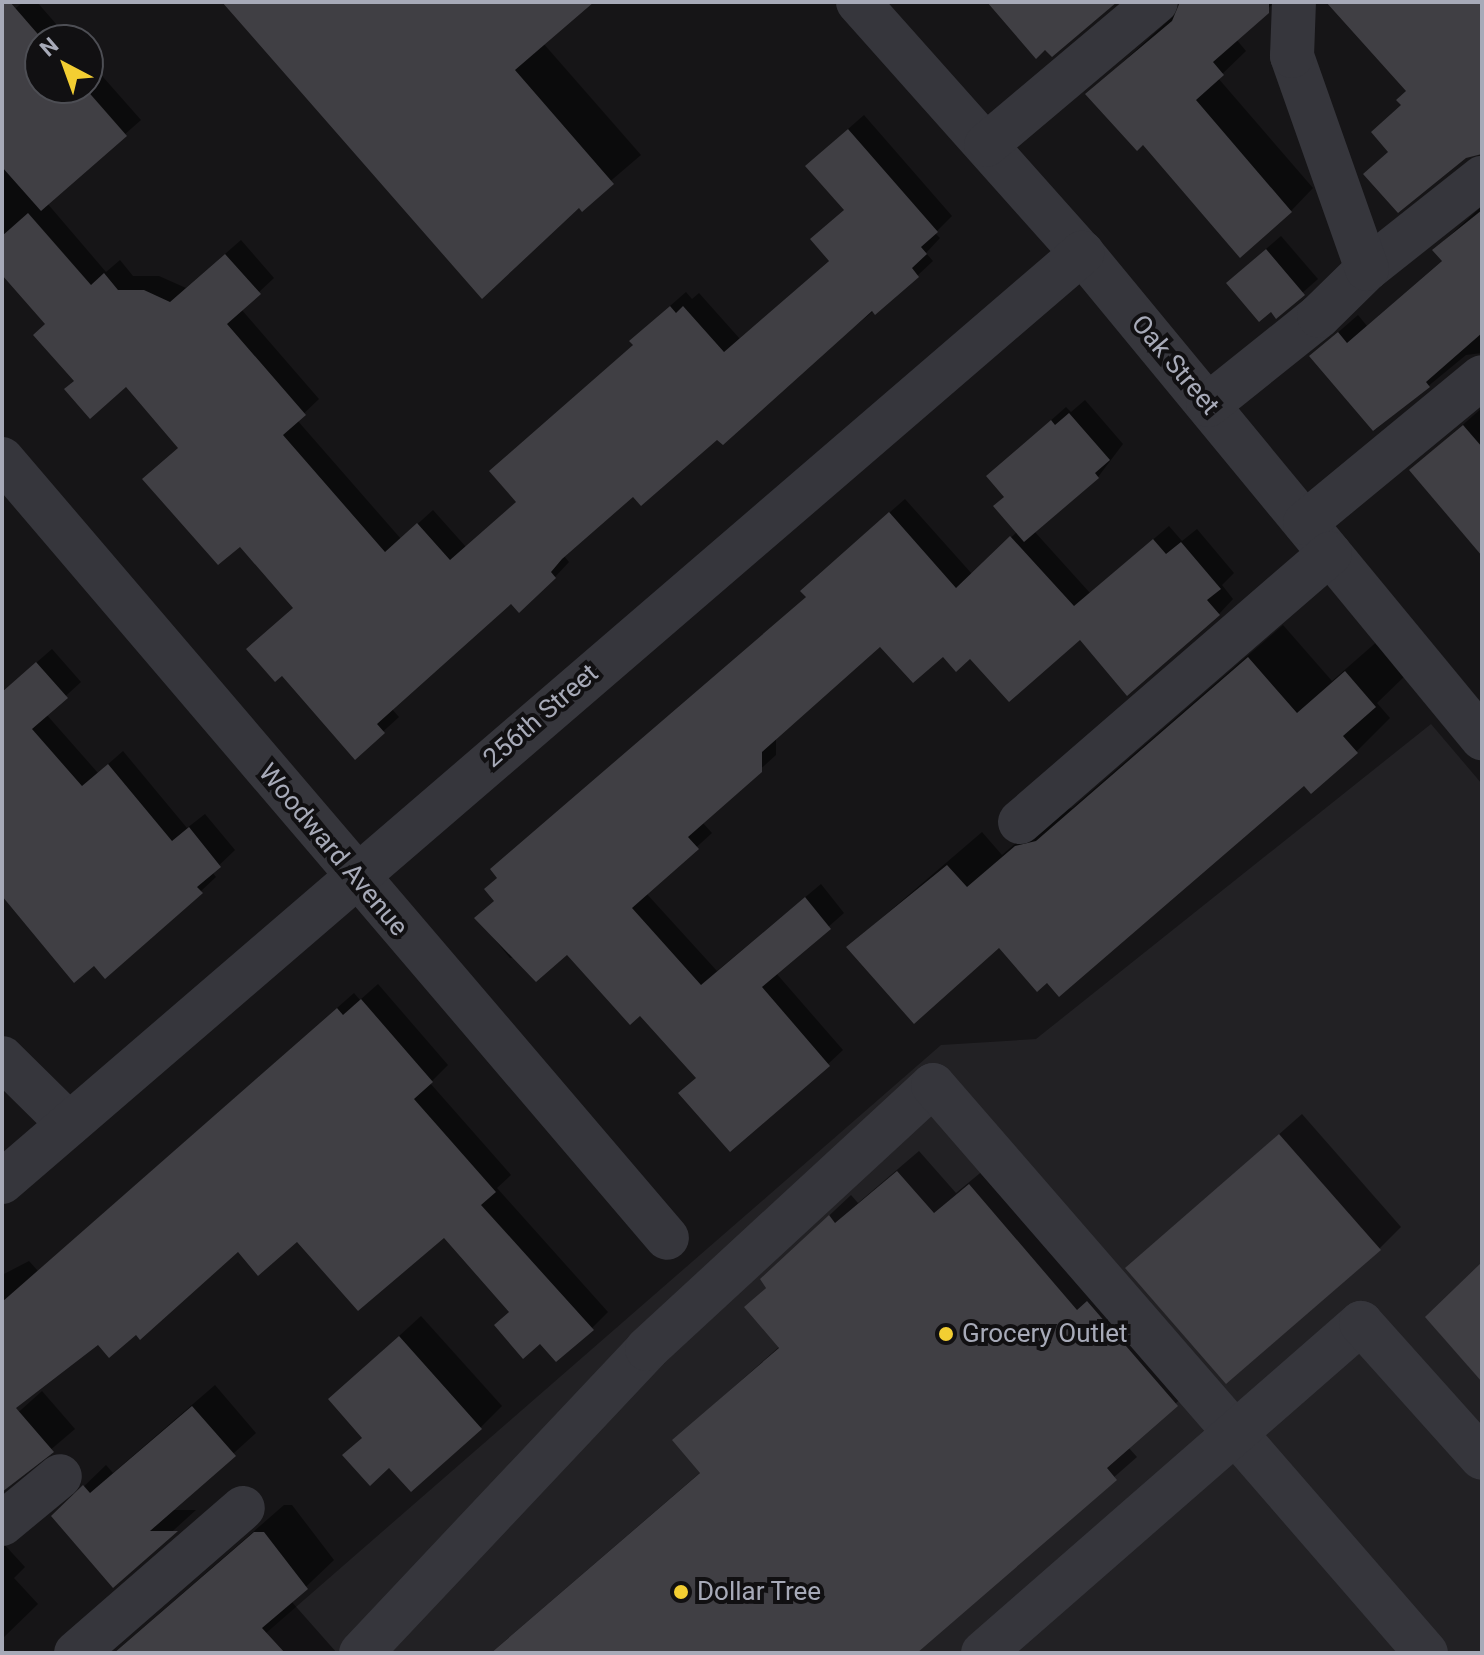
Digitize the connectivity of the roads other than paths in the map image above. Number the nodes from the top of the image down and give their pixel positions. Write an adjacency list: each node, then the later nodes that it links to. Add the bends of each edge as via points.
1 (858, 2): 4 (street, Oak Street)
2 (1156, 2): 4 (street)
3 (1294, 2): 7 (street, via 1292,56)
4 (986, 145): 6 (street, Oak Street)
5 (1482, 178): 7 (street)
6 (1082, 253): 9 (street, Oak Street); 14 (street, 256th Street)
7 (1367, 269): 9 (street, via 1319,316)
8 (1482, 377): 11 (street)
9 (1208, 405): 11 (street, Oak Street)
10 (2, 459): 14 (street, Woodward Avenue)
11 (1317, 538): 12 (street, Oak Street); 13 (street)
12 (1482, 738)
13 (1020, 822)
14 (354, 875): 16 (street, 256th Street); 18 (street, Woodward Avenue)
15 (2, 1058): 16 (street)
16 (69, 1124): 17 (street, 256th Street)
17 (2, 1182)
18 (667, 1238)
19 (1236, 1434): 20 (street, via 1361,1323); 24 (street); 26 (street, via 933,1085 647,1349); 27 (street)
20 (1482, 1458)
21 (60, 1476): 23 (street)
22 (243, 1508): 25 (street)
23 (2, 1524)
24 (1410, 1648)
25 (76, 1653)
26 (361, 1653)
27 (983, 1653)

